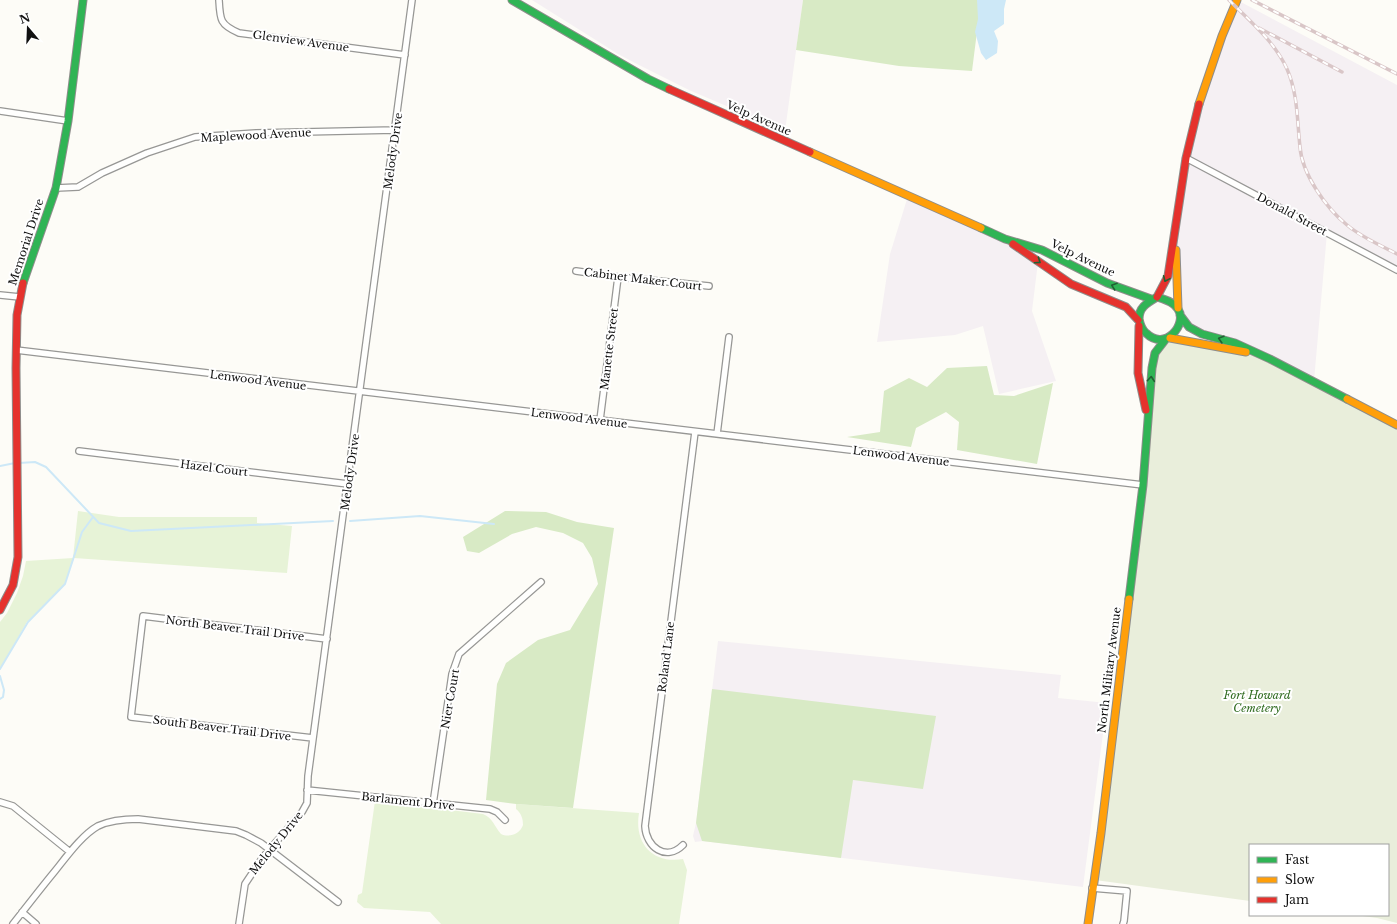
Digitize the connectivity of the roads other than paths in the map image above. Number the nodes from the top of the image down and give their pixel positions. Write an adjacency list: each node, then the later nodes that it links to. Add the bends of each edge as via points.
1 (83, 0): 8 (main road, Memorial Drive)
2 (219, 0): 6 (street, Glenview Avenue, via 221,20 228,28 239,33)
3 (412, 0): 6 (street, Melody Drive)
4 (512, 0): 13 (main road, Velp Avenue, via 648,79)
5 (1238, 0): 10 (main road, via 1222,36 1200,99)
6 (406, 55): 9 (street, Melody Drive)
7 (0, 111): 8 (street)
8 (68, 121): 11 (main road, Memorial Drive)
9 (395, 130): 11 (street, Maplewood Avenue, via 196,137 147,153 78,188); 27 (street, Melody Drive)
10 (1186, 158): 12 (main road); 14 (street, Donald Street)
11 (56, 188): 19 (main road, Memorial Drive)
12 (1176, 233): 20 (main road, one-way to 20, via 1168,276); 21 (main road)
13 (1006, 239): 20 (main road, Velp Avenue, one-way to 13, via 1107,283 1042,250); 22 (main road, Velp Avenue, one-way to 22, via 1071,284 1126,307)
14 (1397, 270)
15 (576, 271): 16 (street, Cabinet Maker Court)
16 (618, 277): 17 (street, Cabinet Maker Court); 29 (street, Manette Street)
17 (709, 286)
18 (0, 295): 19 (street)
19 (20, 297): 25 (main road, Memorial Drive)
20 (1154, 298): 21 (main road, via 1168,300); 22 (main road, via 1140,310)
21 (1179, 311): 24 (main road, via 1178,328); 26 (main road, one-way to 21, via 1235,344 1202,334 1189,327)
22 (1139, 323): 24 (main road, via 1149,337 1156,340); 28 (main road, North Military Avenue, via 1138,373)
23 (730, 337): 32 (street)
24 (1168, 339): 26 (main road, via 1234,349); 28 (main road, North Military Avenue, one-way to 24, via 1155,353)
25 (16, 350): 27 (street, Lenwood Avenue); 37 (main road, Memorial Drive, via 18,562 13,585)
26 (1270, 359): 30 (main road)
27 (360, 392): 29 (street, Lenwood Avenue); 34 (street, Melody Drive)
28 (1148, 418): 35 (main road, North Military Avenue)
29 (600, 420): 31 (street, Lenwood Avenue)
30 (1397, 425)
31 (695, 432): 32 (street, Lenwood Avenue); 45 (street, Roland Lane, via 645,826 650,844 660,851 675,851)
32 (717, 434): 35 (street, Lenwood Avenue)
33 (79, 451): 34 (street, Hazel Court)
34 (348, 484): 38 (street, Melody Drive)
35 (1143, 486): 48 (main road, North Military Avenue, via 1101,833)
36 (541, 582): 43 (street, Nier Court, via 459,654 452,674)
37 (0, 610)
38 (327, 639): 39 (street, North Beaver Trail Drive, via 143,616); 40 (street, Melody Drive)
39 (131, 717): 40 (street, South Beaver Trail Drive)
40 (313, 738): 41 (street, Melody Drive)
41 (307, 790): 43 (street, Barlament Drive); 46 (street, Melody Drive, via 307,803 302,812)
42 (0, 802): 47 (street, via 13,806)
43 (433, 804): 44 (street, Barlament Drive, via 493,810)
44 (505, 820)
45 (683, 845)
46 (269, 850): 47 (street, via 236,831 131,819 98,826); 49 (street); 53 (street, Melody Drive, via 245,884)
47 (70, 852): 50 (street)
48 (1092, 888): 54 (main road, North Military Avenue); 55 (street, via 1127,891)
49 (338, 902)
50 (22, 912): 51 (street); 52 (street)
51 (13, 924)
52 (36, 924)
53 (239, 924)
54 (1088, 924)
55 (1123, 924)

